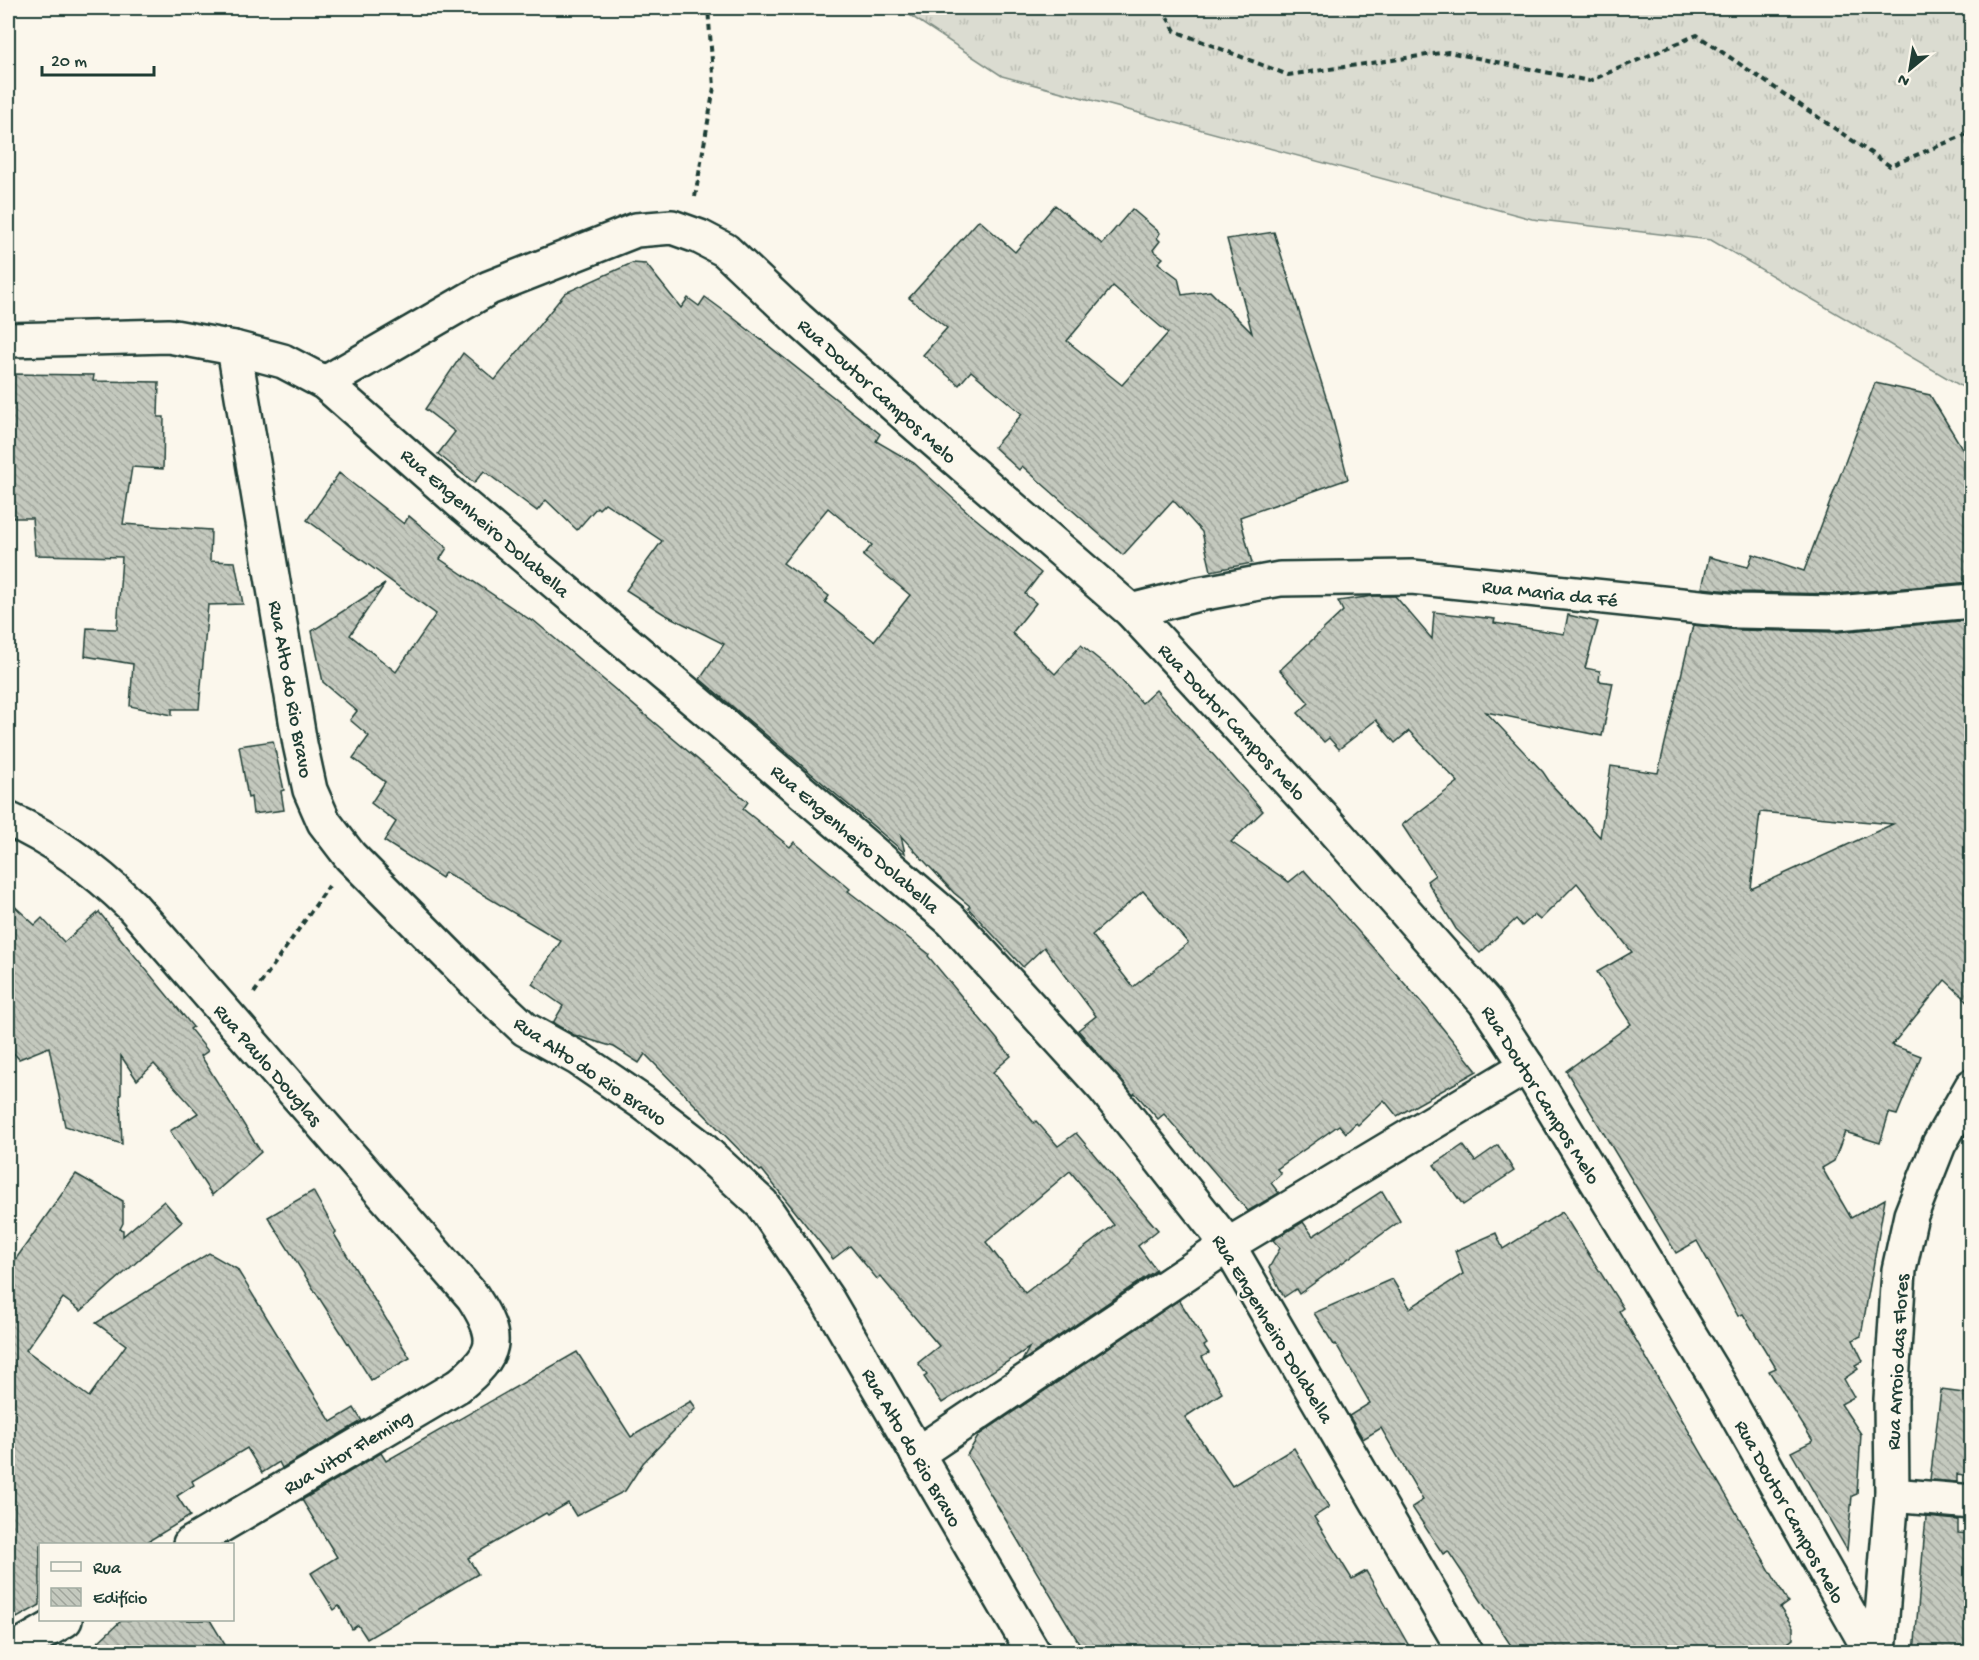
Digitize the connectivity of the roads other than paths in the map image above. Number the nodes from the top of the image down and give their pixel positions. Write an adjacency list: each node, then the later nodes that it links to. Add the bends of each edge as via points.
1 (8, 340): 2 (street, Rua Engenheiro Dolabella, via 169,336)
2 (234, 348): 3 (street, Rua Engenheiro Dolabella, via 283,361); 11 (street, Rua Alto do Rio Bravo, via 300,744 310,790 324,822 350,856 525,1029 579,1059 642,1102 699,1146 762,1204 827,1299)
3 (325, 383): 5 (street, Rua Doutor Campos Melo, via 489,288 636,230 672,227 725,250 798,320); 9 (street, Rua Engenheiro Dolabella, via 951,920 1105,1089)
4 (1971, 601): 5 (street, Rua Maria da Fé, via 1836,614 1738,611 1412,577 1280,579)
5 (1131, 611): 7 (street, Rua Doutor Campos Melo, via 1485,1002)
6 (8, 819): 10 (street, Rua Paulo Douglas, via 84,864 140,914 473,1298 486,1317)
7 (1527, 1066): 9 (street); 19 (street, Rua Doutor Campos Melo, via 1713,1373)
8 (1971, 1086): 12 (street, Rua Arroio das Flores, via 1939,1144 1911,1215 1899,1270 1891,1399)
9 (1228, 1245): 11 (street); 18 (street, Rua Engenheiro Dolabella)
10 (492, 1346): 14 (street, Rua Vitor Fleming, via 478,1369 458,1386)
11 (917, 1454): 17 (street, Rua Alto do Rio Bravo)
12 (1892, 1495): 13 (street); 20 (street, Rua Arroio das Flores)
13 (1971, 1502)
14 (193, 1543)
15 (62, 1621): 16 (street)
16 (10, 1653)
17 (1033, 1653)
18 (1465, 1653)
19 (1871, 1653)
20 (1879, 1653)

